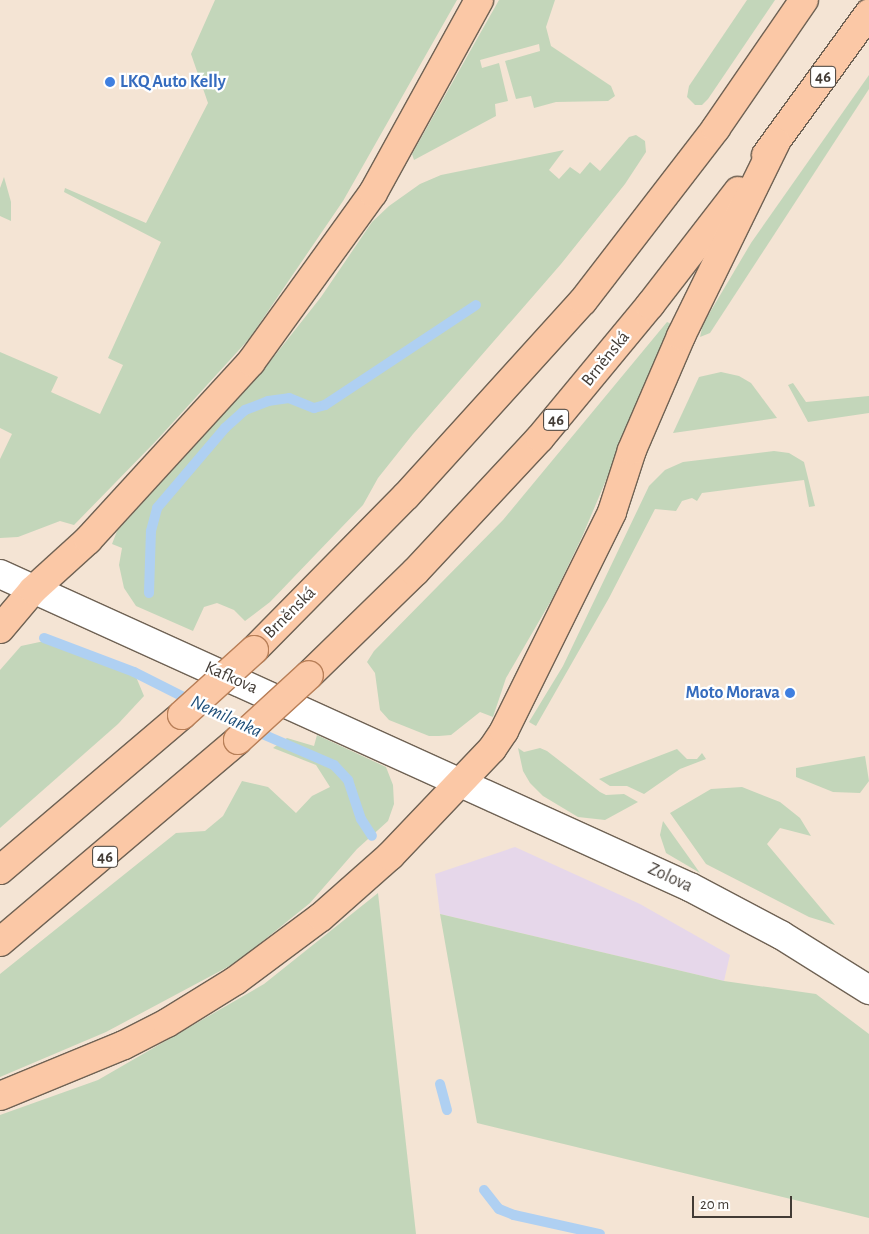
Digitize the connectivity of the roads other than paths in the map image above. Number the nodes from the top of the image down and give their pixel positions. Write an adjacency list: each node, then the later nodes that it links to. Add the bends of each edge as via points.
1 (479, 0): 6 (main road, via 373,193 251,362 88,540)
2 (804, 0): 9 (main road, Brněnská, bridge, via 716,128 583,301 406,496 254,650)
3 (869, 13): 4 (main road, Brněnská / 46)
4 (776, 142): 8 (main road, via 681,336 632,450 612,512 542,655 504,731); 10 (main road, Brněnská / 46, bridge, via 650,305 540,438 415,572 238,740 56,898)
5 (0, 574): 6 (street, Kafkova)
6 (34, 590): 7 (main road); 8 (street, Kafkova)
7 (0, 629)
8 (462, 782): 11 (street, Zolova, via 735,910); 12 (main road, via 357,885 235,982 175,1019 124,1045)
9 (0, 870)
10 (0, 942)
11 (869, 990)
12 (0, 1096)

